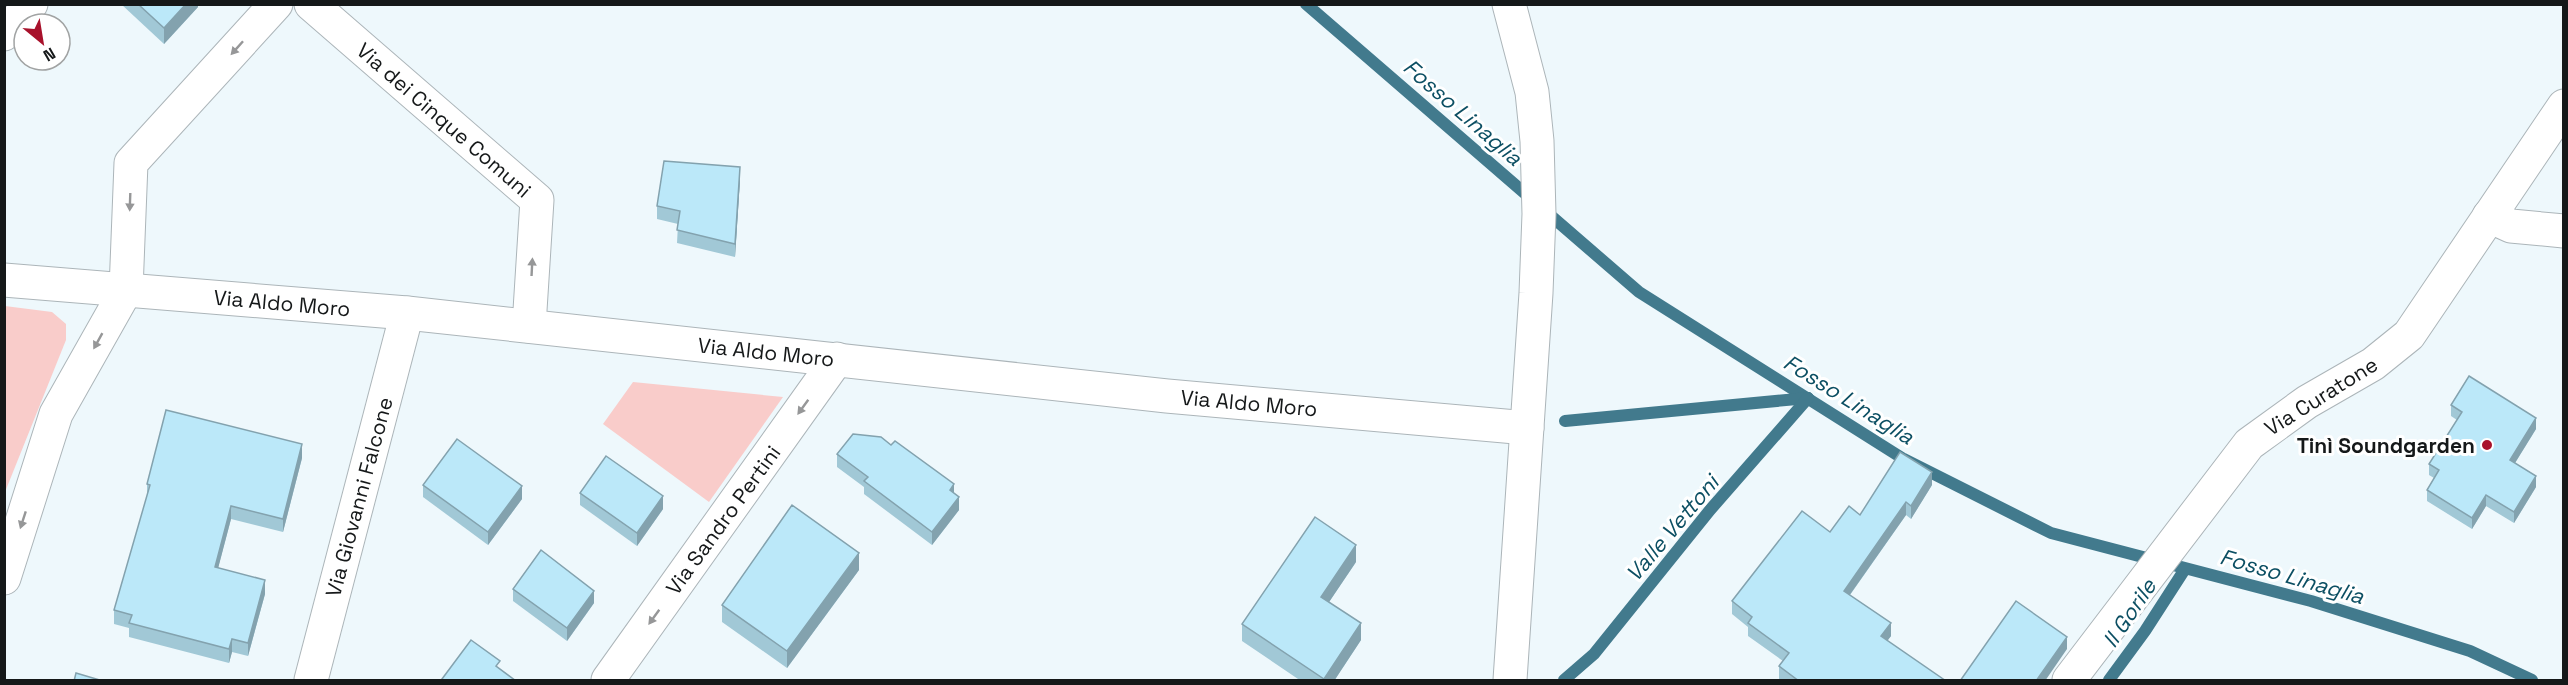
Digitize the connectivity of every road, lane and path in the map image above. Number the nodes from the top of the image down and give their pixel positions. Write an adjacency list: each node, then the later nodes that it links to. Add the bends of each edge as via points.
1 (31, 4): 5 (street)
2 (276, 4): 10 (street, one-way to 10, via 131,163)
3 (311, 4): 12 (street, Via dei Cinque Comuni, one-way to 3, via 537,200)
4 (1509, 4): 14 (street, via 1532,92 1537,141 1536,293)
5 (4, 34)
6 (2564, 106): 7 (street, Via Curatone)
7 (2489, 216): 8 (street, via 2511,226); 19 (street, Via Curatone, via 2409,335 2373,364 2307,402 2249,444)
8 (2564, 231)
9 (4, 280): 10 (street, Via Aldo Moro)
10 (126, 290): 11 (street, Via Aldo Moro); 15 (street, one-way to 15, via 56,414)
11 (408, 313): 12 (street, Via Aldo Moro); 16 (street, Via Giovanni Falcone)
12 (529, 326): 13 (street, Via Aldo Moro)
13 (837, 359): 14 (street, Via Aldo Moro, via 1167,396); 17 (street, Via Sandro Pertini, one-way to 17)
14 (1527, 428): 18 (street)
15 (4, 578)
16 (311, 681)
17 (608, 681)
18 (1510, 681)
19 (2069, 681)

